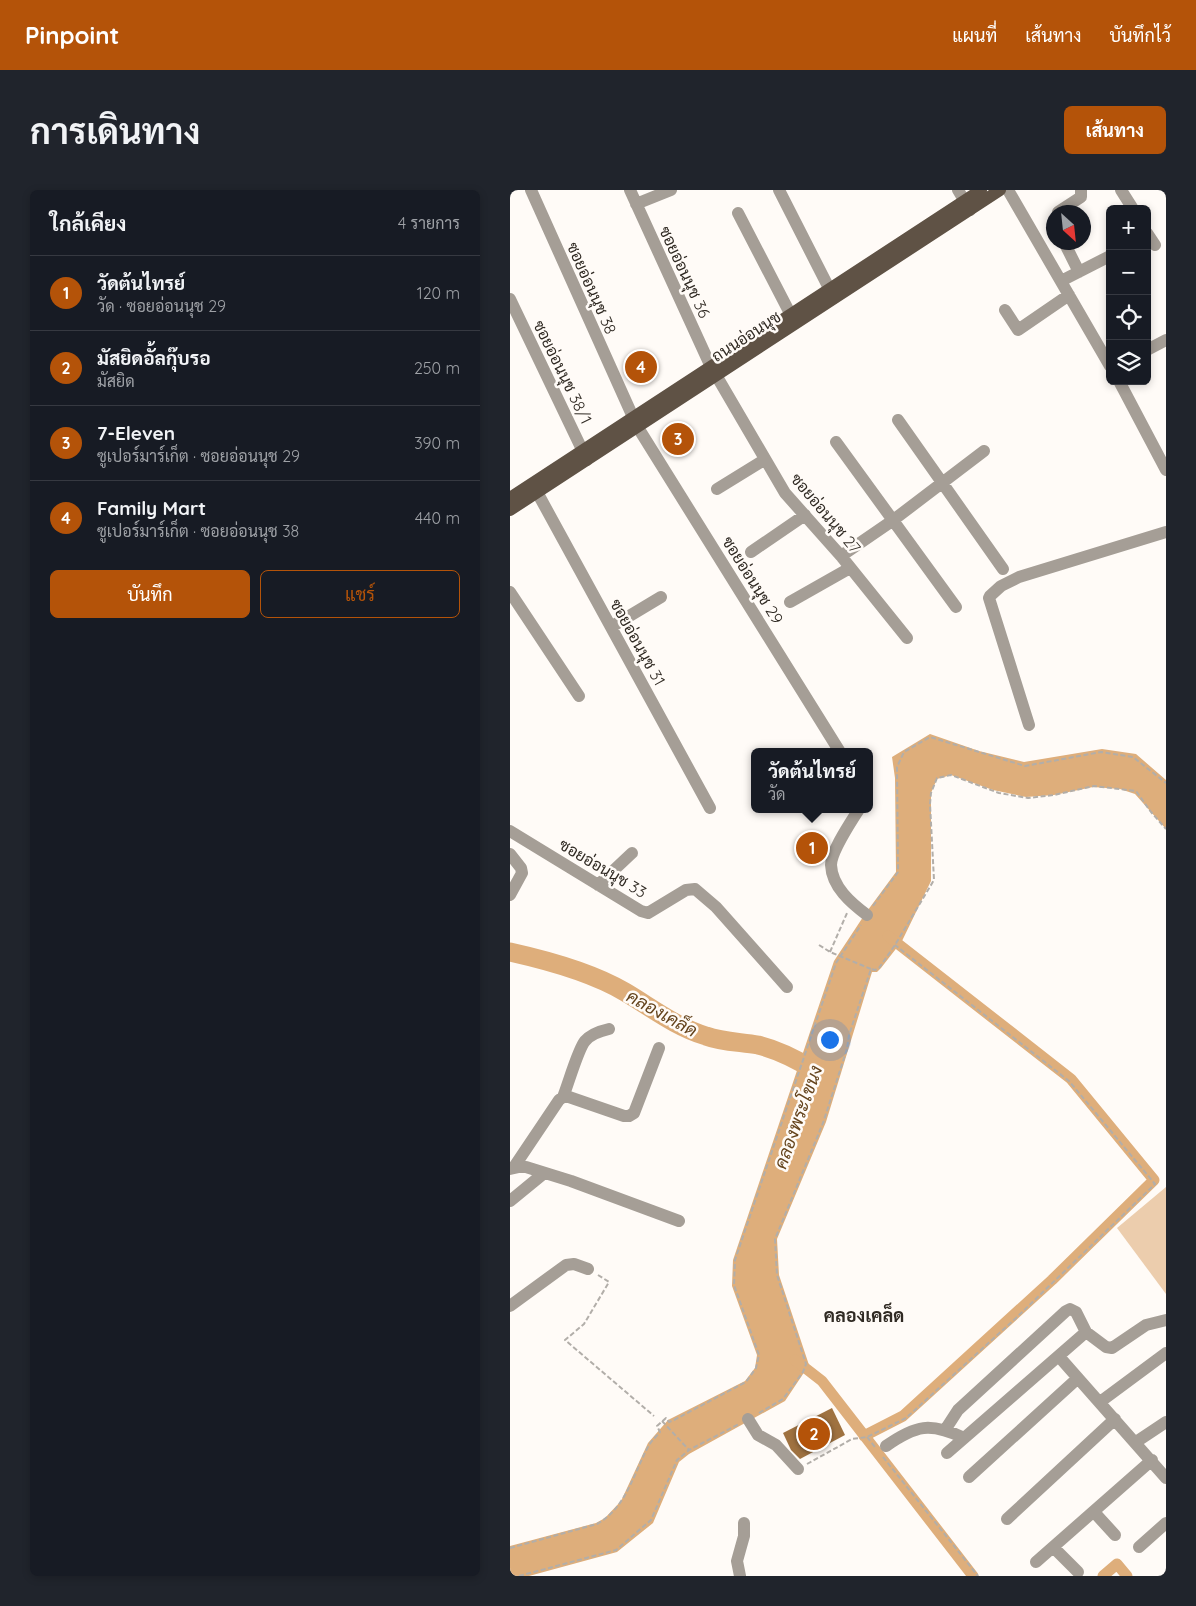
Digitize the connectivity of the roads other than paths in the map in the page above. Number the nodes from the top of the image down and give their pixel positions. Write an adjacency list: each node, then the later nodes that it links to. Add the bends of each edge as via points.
1 (531, 190): 32 (street, ซอยอ่อนนุช 38)
2 (630, 190): 11 (street, ซอยอ่อนนุช 36)
3 (671, 190): 11 (street)
4 (779, 190): 21 (street)
5 (980, 190): 10 (main road, ถนนอ่อนนุช)
6 (1000, 190): 10 (main road, ถนนอ่อนนุช)
7 (1008, 190): 20 (street)
8 (1081, 190): 12 (street, via 1081,198)
9 (1121, 190): 13 (street)
10 (964, 200): 21 (main road, ถนนอ่อนนุช)
11 (636, 204): 29 (street, ซอยอ่อนนุช 36)
12 (1070, 205)
13 (1130, 205)
14 (738, 213): 25 (street)
15 (1151, 240): 16 (street)
16 (1154, 245)
17 (1068, 250): 19 (street)
18 (1106, 258): 19 (street)
19 (1079, 272): 20 (street)
20 (1060, 281): 22 (street)
21 (831, 294): 25 (main road, ถนนอ่อนนุช)
22 (1069, 295): 24 (street, via 1018,330); 28 (street)
23 (510, 299): 36 (street, ซอยอ่อนนุช 38/1)
24 (1005, 310)
25 (793, 319): 29 (main road, ถนนอ่อนนุช)
26 (1166, 340): 27 (street)
27 (1151, 348)
28 (1106, 359)
29 (713, 371): 32 (main road, ถนนอ่อนนุช); 37 (street, ซอยอ่อนนุช 27)
30 (1121, 385): 35 (street)
31 (898, 420): 39 (street)
32 (635, 422): 36 (main road, ถนนอ่อนนุช); 59 (street, ซอยอ่อนนุช 29)
33 (836, 442): 45 (street)
34 (984, 451): 39 (street)
35 (1162, 454): 38 (street)
36 (585, 455): 41 (main road, ถนนอ่อนนุช); 42 (main road, ถนนอ่อนนุช)
37 (764, 460): 40 (street); 44 (street, ซอยอ่อนนุช 27, via 785,493)
38 (1166, 470)
39 (942, 483): 45 (street); 50 (street)
40 (717, 489)
41 (537, 492): 43 (main road, ถนนอ่อนนุช); 55 (street, ซอยอ่อนนุช 31)
42 (510, 498)
43 (510, 510)
44 (805, 515): 47 (street); 48 (street, ซอยอ่อนนุช 27)
45 (892, 521): 48 (street); 54 (street)
46 (1166, 532): 58 (street, via 1019,577 990,596)
47 (750, 552)
48 (841, 556): 49 (street, ซอยอ่อนนุช 27)
49 (850, 568): 53 (street); 56 (street, ซอยอ่อนนุช 27)
50 (1003, 569)
51 (510, 592): 57 (street)
52 (661, 597): 55 (street)
53 (790, 602)
54 (956, 607)
55 (611, 627): 60 (street, ซอยอ่อนนุช 31)
56 (907, 638)
57 (580, 696)
58 (1029, 725)
59 (838, 748)
60 (710, 808)
61 (857, 813): 67 (street, via 831,864 834,878 846,897)
62 (510, 833): 65 (street, ซอยอ่อนนุช 33)
63 (632, 853): 65 (street)
64 (511, 860): 66 (street, via 522,868 522,873)
65 (598, 884): 68 (street, ซอยอ่อนนุช 33, via 648,913 686,890 695,889)
66 (510, 895)
67 (866, 915)
68 (787, 987)
69 (609, 1029): 71 (street, via 591,1035 583,1042)
70 (659, 1048): 71 (street, via 634,1113 630,1116)
71 (563, 1097): 72 (street)
72 (512, 1168): 73 (street, via 526,1167)
73 (543, 1174): 74 (street); 75 (street, via 571,1181)
74 (510, 1201)
75 (679, 1221)
76 (588, 1269): 77 (street, via 566,1265)
77 (510, 1306)
78 (1166, 1320): 79 (street, via 1146,1325 1112,1348)
79 (1086, 1332): 87 (street, via 1076,1312 1066,1310 958,1410); 88 (street)
80 (1166, 1353): 83 (street)
81 (1062, 1360): 82 (street)
82 (1078, 1378): 83 (street); 94 (street)
83 (1100, 1402): 85 (street)
84 (748, 1419): 93 (street, via 758,1435 776,1445)
85 (1115, 1419): 89 (street); 97 (street)
86 (1166, 1422): 89 (street)
87 (945, 1430): 88 (street); 90 (street, via 914,1429)
88 (964, 1438): 91 (street)
89 (1136, 1442): 92 (street)
90 (882, 1450)
91 (947, 1452)
92 (1152, 1460): 95 (street); 96 (street)
93 (798, 1469)
94 (969, 1477)
95 (1166, 1478)
96 (1094, 1512): 100 (street); 101 (street)
97 (1007, 1519)
98 (744, 1523): 105 (street, via 737,1561)
99 (1166, 1523): 102 (street)
100 (1115, 1535)
101 (1053, 1547): 103 (street); 104 (street)
102 (1138, 1547)
103 (1036, 1562)
104 (1078, 1572)
105 (740, 1576)

